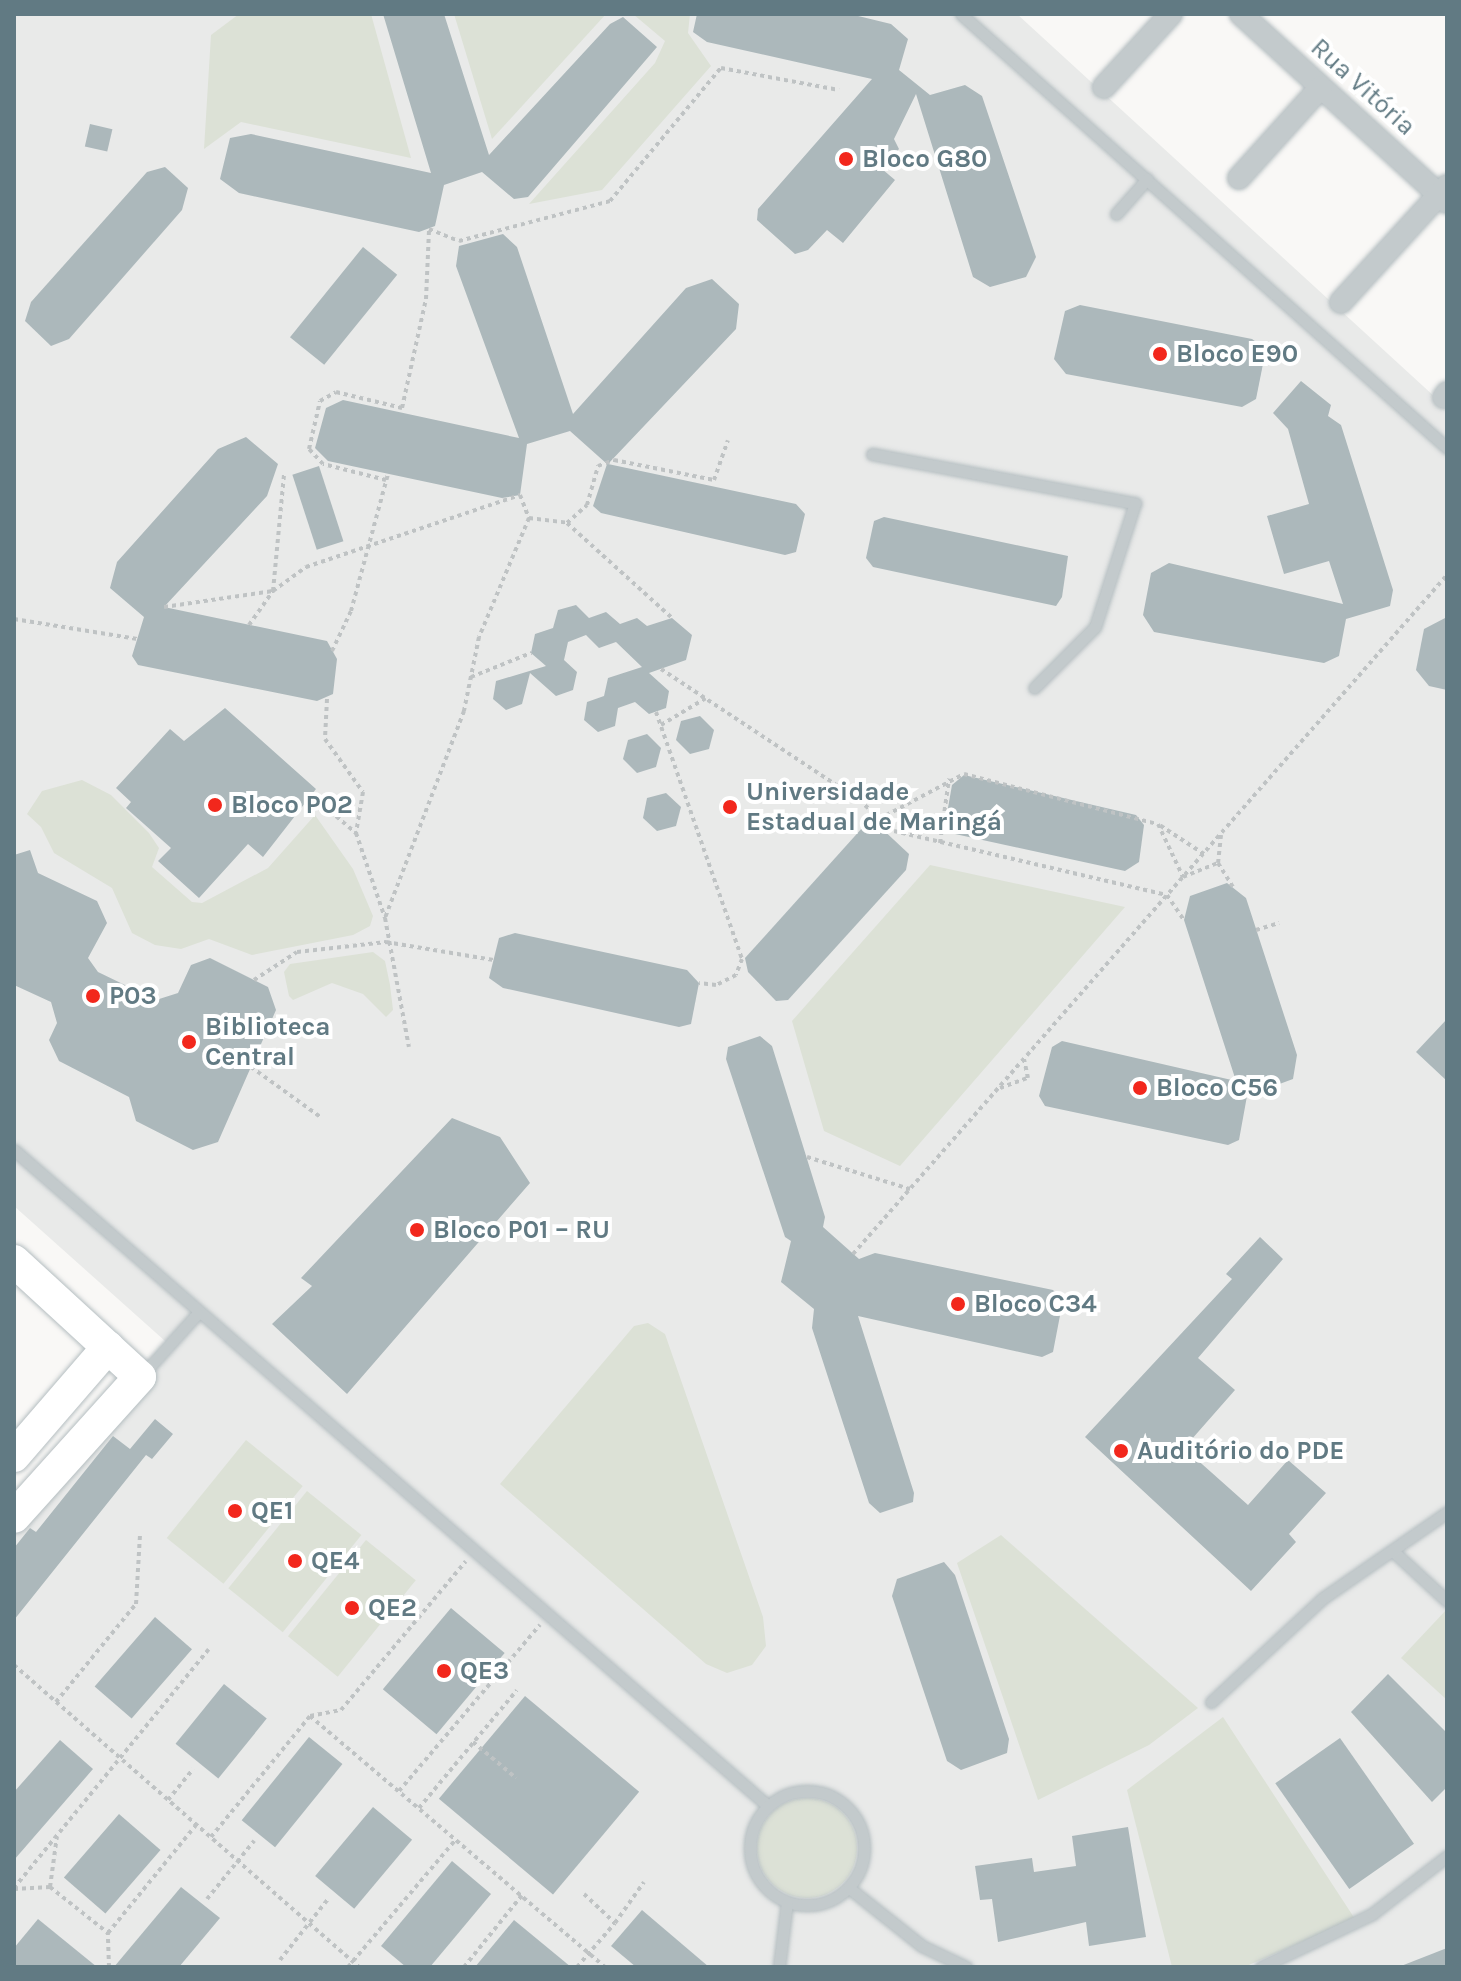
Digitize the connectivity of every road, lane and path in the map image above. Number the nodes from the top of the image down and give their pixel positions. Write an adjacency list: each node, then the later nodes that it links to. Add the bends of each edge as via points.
1 (961, 14): 8 (lane)
2 (1171, 14): 4 (street)
3 (1241, 14): 5 (street, Rua Vitória)
4 (1104, 87)
5 (1321, 87): 7 (street); 9 (street, Rua Vitória)
6 (839, 90): 18 (path, via 721,68 610,201 459,241 429,229 426,299 402,408 336,392 320,401 309,449 323,464 387,477)
7 (1239, 178)
8 (1147, 179): 10 (lane); 13 (lane)
9 (1444, 195): 11 (street)
10 (1116, 214)
11 (1341, 302)
12 (728, 440): 17 (path, via 714,480 614,460 598,466 587,505)
13 (1447, 448)
14 (872, 454): 30 (lane, via 1135,503 1095,627)
15 (284, 474): 20 (path)
16 (529, 518): 17 (path); 18 (path, via 520,495); 29 (path, via 479,637)
17 (567, 523): 22 (path)
18 (369, 546): 20 (path, via 306,567); 26 (path)
19 (1447, 575): 40 (path)
20 (273, 591): 21 (path); 24 (path)
21 (164, 607)
22 (672, 618)
23 (14, 619): 25 (path)
24 (249, 625)
25 (137, 639)
26 (332, 651)
27 (531, 653): 29 (path)
28 (661, 669): 31 (path)
29 (471, 677): 47 (path)
30 (1034, 688)
31 (706, 698): 34 (path); 37 (path)
32 (327, 699): 39 (path, via 325,739 363,792)
33 (656, 712): 34 (path)
34 (661, 725): 54 (path, via 742,959 736,975 716,985)
35 (949, 779): 37 (path); 38 (path, via 964,774); 41 (path)
36 (318, 801): 39 (path)
37 (879, 819): 41 (path, via 894,831)
38 (1158, 824): 42 (path); 44 (path)
39 (356, 833): 47 (path)
40 (1222, 833): 42 (path); 43 (path)
41 (940, 843): 46 (path)
42 (1204, 854): 44 (path)
43 (1218, 863): 44 (path); 45 (path)
44 (1183, 877): 46 (path)
45 (1233, 887)
46 (1167, 895): 48 (path); 56 (path)
47 (385, 918): 51 (path)
48 (1184, 920)
49 (1279, 923): 50 (path)
50 (1256, 930)
51 (386, 942): 52 (path); 53 (path, via 297,952); 55 (path)
52 (493, 960)
53 (254, 980)
54 (699, 983)
55 (409, 1047)
56 (1024, 1059): 58 (path); 58 (path, via 1028,1078)
57 (251, 1067): 59 (path)
58 (998, 1089): 62 (path)
59 (322, 1118)
60 (14, 1150): 65 (lane)
61 (807, 1157): 62 (path)
62 (910, 1189): 63 (path)
63 (853, 1254)
64 (14, 1261): 66 (main road)
65 (197, 1314): 67 (lane); 72 (lane)
66 (108, 1347): 67 (main road); 68 (main road)
67 (140, 1377): 70 (main road)
68 (14, 1456)
69 (1447, 1512): 73 (lane)
70 (14, 1517)
71 (140, 1534): 79 (path, via 136,1604)
72 (473, 1552): 75 (lane); 81 (path, via 341,1710)
73 (1395, 1553): 74 (lane); 80 (lane, via 1323,1598)
74 (1447, 1601)
75 (547, 1617): 86 (path); 88 (lane)
76 (209, 1649): 83 (path)
77 (14, 1665): 79 (path)
78 (517, 1690): 82 (path)
79 (56, 1702): 83 (path)
80 (1211, 1702)
81 (310, 1716): 86 (path); 92 (path)
82 (473, 1742): 85 (path); 89 (path)
83 (119, 1757): 87 (path); 91 (path)
84 (193, 1769): 87 (path)
85 (516, 1778)
86 (399, 1791): 89 (path)
87 (168, 1800): 90 (path)
88 (768, 1806): 100 (lane, via 812,1791 850,1809 864,1837 864,1855); 105 (lane, via 757,1819 749,1851 761,1882)
89 (419, 1808): 93 (path)
90 (197, 1825): 92 (path); 108 (path)
91 (57, 1834): 98 (path); 99 (path)
92 (211, 1837): 96 (path)
93 (456, 1839): 102 (path); 111 (path)
94 (254, 1841): 96 (path)
95 (1447, 1856): 120 (lane, via 1372,1914)
96 (238, 1861): 103 (path); 106 (path)
97 (644, 1882): 107 (path)
98 (50, 1887): 99 (path); 108 (path)
99 (14, 1888)
100 (849, 1888): 105 (lane, via 820,1904); 119 (lane, via 922,1946)
101 (584, 1894): 107 (path)
102 (522, 1895): 109 (path); 115 (path)
103 (207, 1899)
104 (328, 1899): 106 (path)
105 (787, 1902): 118 (lane)
106 (309, 1923): 110 (path); 111 (path)
107 (615, 1923): 109 (path)
108 (108, 1933): 112 (path)
109 (590, 1952): 116 (path); 117 (path)
110 (280, 1960)
111 (353, 1961): 113 (path); 114 (path)
112 (109, 1967)
113 (348, 1967)
114 (359, 1967)
115 (464, 1967)
116 (577, 1967)
117 (605, 1967)
118 (779, 1967)
119 (966, 1967)
120 (1261, 1967)

